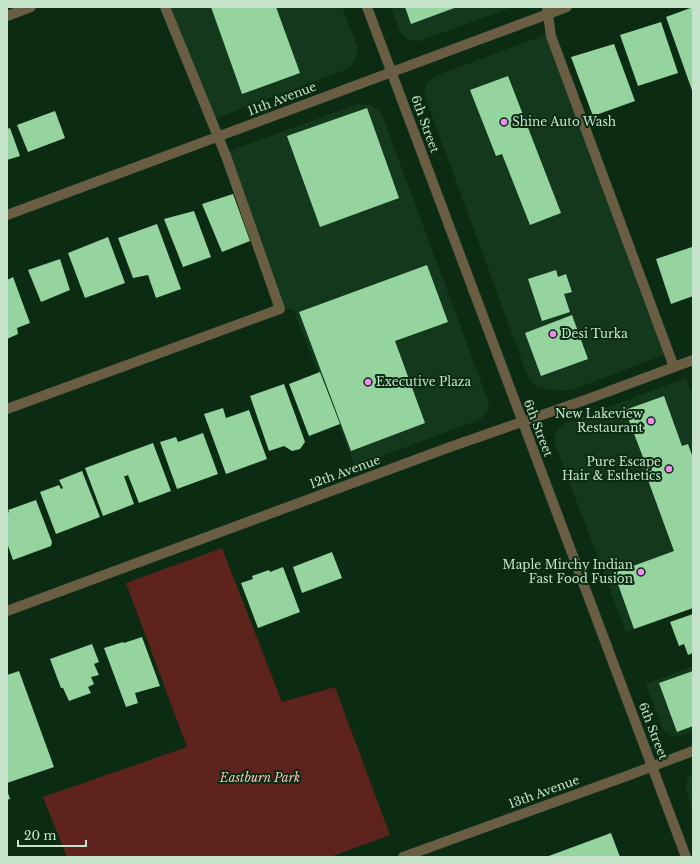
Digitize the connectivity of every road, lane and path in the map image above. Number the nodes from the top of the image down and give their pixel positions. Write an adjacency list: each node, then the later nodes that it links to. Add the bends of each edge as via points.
1 (31, 7): 6 (street)
2 (165, 7): 8 (street)
3 (367, 7): 7 (street, 6th Street)
4 (567, 7): 5 (street, 11th Avenue)
5 (547, 11): 7 (street, 11th Avenue); 11 (street, via 551,36)
6 (7, 16)
7 (392, 71): 8 (street, 11th Avenue); 13 (street, 6th Street)
8 (217, 137): 9 (street, 11th Avenue); 12 (street, via 280,309)
9 (7, 214)
10 (693, 360): 11 (street, 12th Avenue)
11 (674, 367): 13 (street, 12th Avenue)
12 (7, 409)
13 (522, 421): 14 (street, 12th Avenue); 16 (street, 6th Street)
14 (7, 611)
15 (693, 750): 16 (street, 13th Avenue)
16 (652, 766): 17 (street, 13th Avenue); 18 (street, 6th Street)
17 (403, 857)
18 (686, 857)

